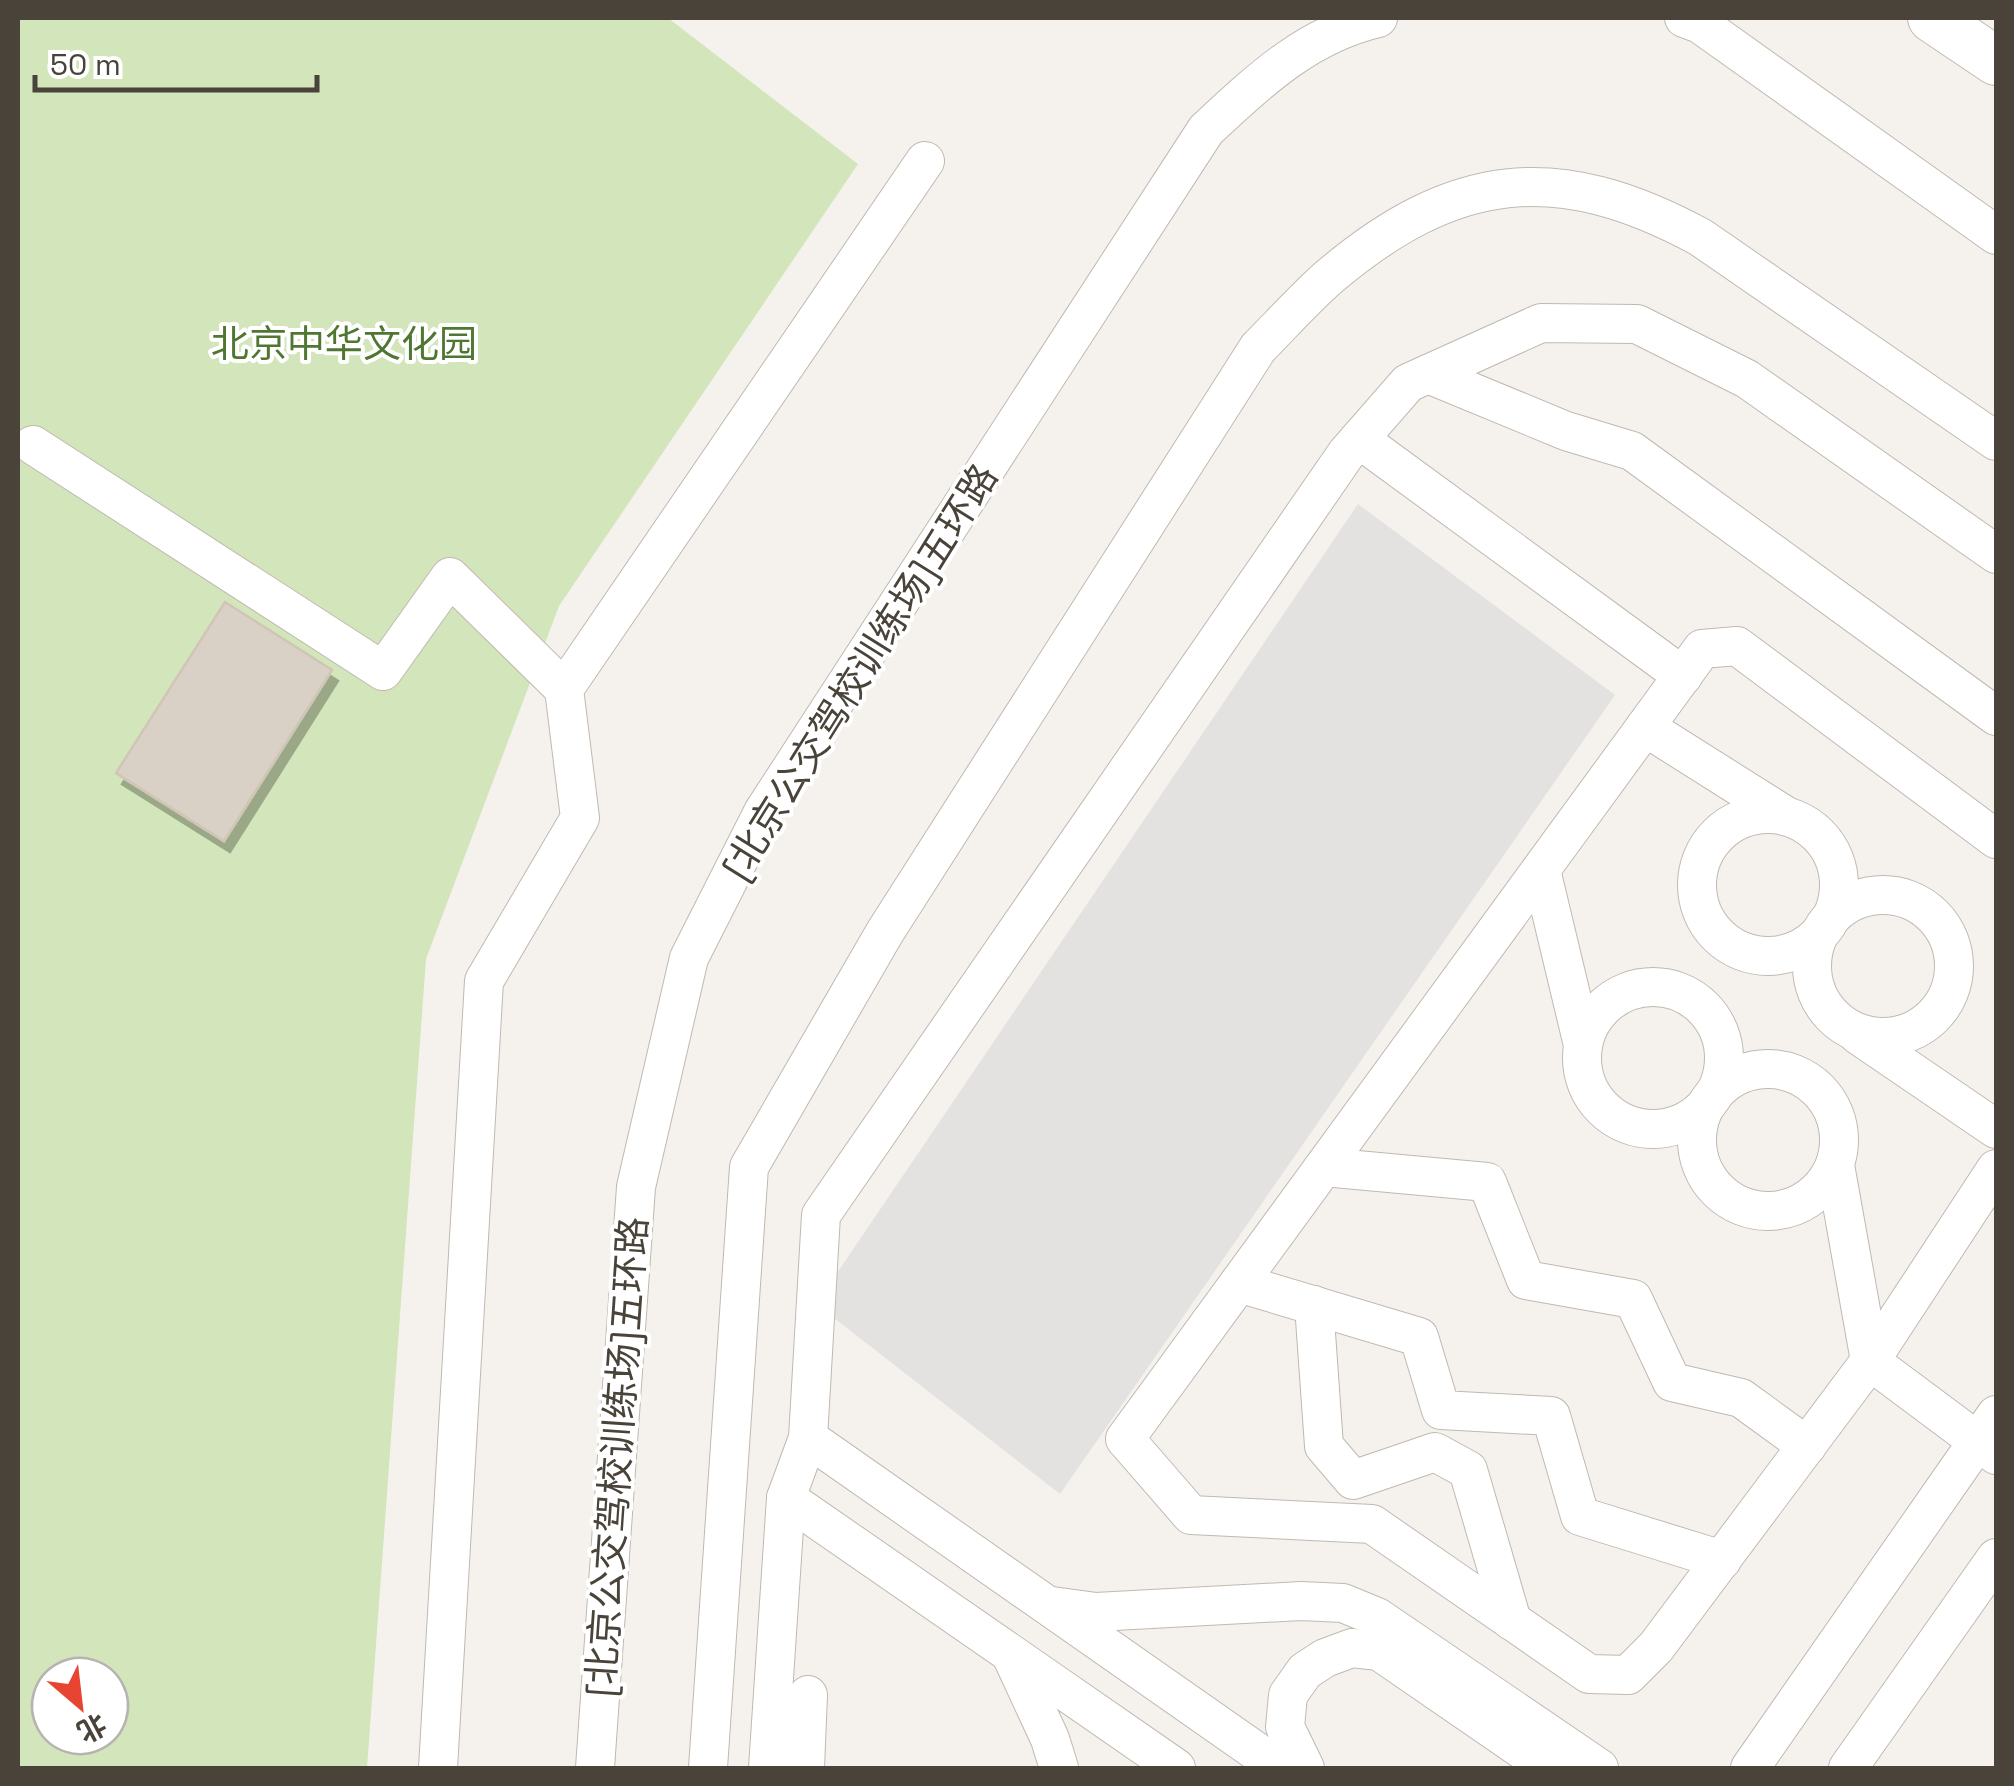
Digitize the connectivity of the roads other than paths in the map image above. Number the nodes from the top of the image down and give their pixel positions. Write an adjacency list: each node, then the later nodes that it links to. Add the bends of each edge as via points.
1 (1378, 18): 41 (street, [北京公交驾校训练场]五环路, via 1343,26 1270,70 1206,130 763,812 689,958 636,1187)
2 (1684, 18): 6 (street)
3 (1932, 18): 4 (street)
4 (1996, 61)
5 (924, 161): 13 (street)
6 (1996, 234)
7 (1428, 374): 8 (street, via 1408,383); 11 (street, via 1541,322 1637,324 1747,379); 14 (street, via 1632,450)
8 (1359, 440): 12 (street); 31 (street, via 821,1215)
9 (1996, 440): 42 (street, via 1700,238 1639,207 1553,188 1494,188 1436,205 1327,279 1258,348 886,932 749,1167)
10 (33, 445): 13 (street, via 383,672 450,578)
11 (1996, 554)
12 (1682, 676): 15 (street); 17 (street, via 1702,649 1737,646)
13 (564, 690): 40 (street, via 580,818 484,981)
14 (1996, 716)
15 (1645, 727): 16 (street); 18 (street)
16 (1786, 816): 19 (street, via 1825,842 1836,864 1834,912); 19 (street, via 1740,819 1720,831 1698,871 1697,894 1717,935 1758,956 1803,946)
17 (1996, 839)
18 (1541, 870): 21 (street); 25 (street)
19 (1821, 932): 20 (street, via 1812,954 1816,988 1833,1018); 20 (street, via 1854,901 1900,898 1922,907 1951,944 1952,980 1937,1012 1919,1028 1874,1037)
20 (1851, 1030): 23 (street)
21 (1583, 1045): 22 (street, via 1590,1090 1622,1122 1666,1128); 22 (street, via 1592,1022 1627,992 1650,987 1695,1000 1722,1039 1719,1085)
22 (1706, 1106): 24 (street, via 1730,1081 1763,1069 1808,1081 1836,1118); 24 (street, via 1698,1127 1704,1172 1738,1204 1782,1210 1823,1186)
23 (1996, 1129)
24 (1835, 1165): 29 (street)
25 (1324, 1167): 27 (street); 32 (street, via 1487,1182 1526,1280 1633,1299 1672,1382 1740,1398)
26 (1996, 1169): 29 (street)
27 (1239, 1282): 28 (street); 37 (street, via 1125,1439 1190,1515 1372,1524)
28 (1314, 1305): 35 (street, via 1419,1338 1441,1410 1551,1416 1580,1516); 37 (street, via 1324,1446 1354,1480 1436,1452 1468,1470)
29 (1870, 1362): 30 (street); 32 (street)
30 (1990, 1437): 51 (street)
31 (808, 1438): 33 (street); 36 (street)
32 (1807, 1446): 35 (street)
33 (786, 1498): 38 (street); 43 (street)
34 (1996, 1558): 52 (street)
35 (1722, 1560): 37 (street, via 1628,1675 1589,1674)
36 (1043, 1604): 47 (street); 50 (street, via 1096,1612 1342,1604 1377,1616)
37 (1512, 1620)
38 (1011, 1655): 45 (street); 46 (street)
39 (808, 1695): 44 (street)
40 (438, 1768)
41 (596, 1768)
42 (708, 1768)
43 (768, 1768)
44 (805, 1768)
45 (1059, 1768)
46 (1176, 1768)
47 (1280, 1768)
48 (1305, 1768): 49 (street, via 1285,1727 1288,1695 1305,1671 1352,1648 1379,1651)
49 (1550, 1768)
50 (1599, 1768)
51 (1750, 1768)
52 (1848, 1768)

